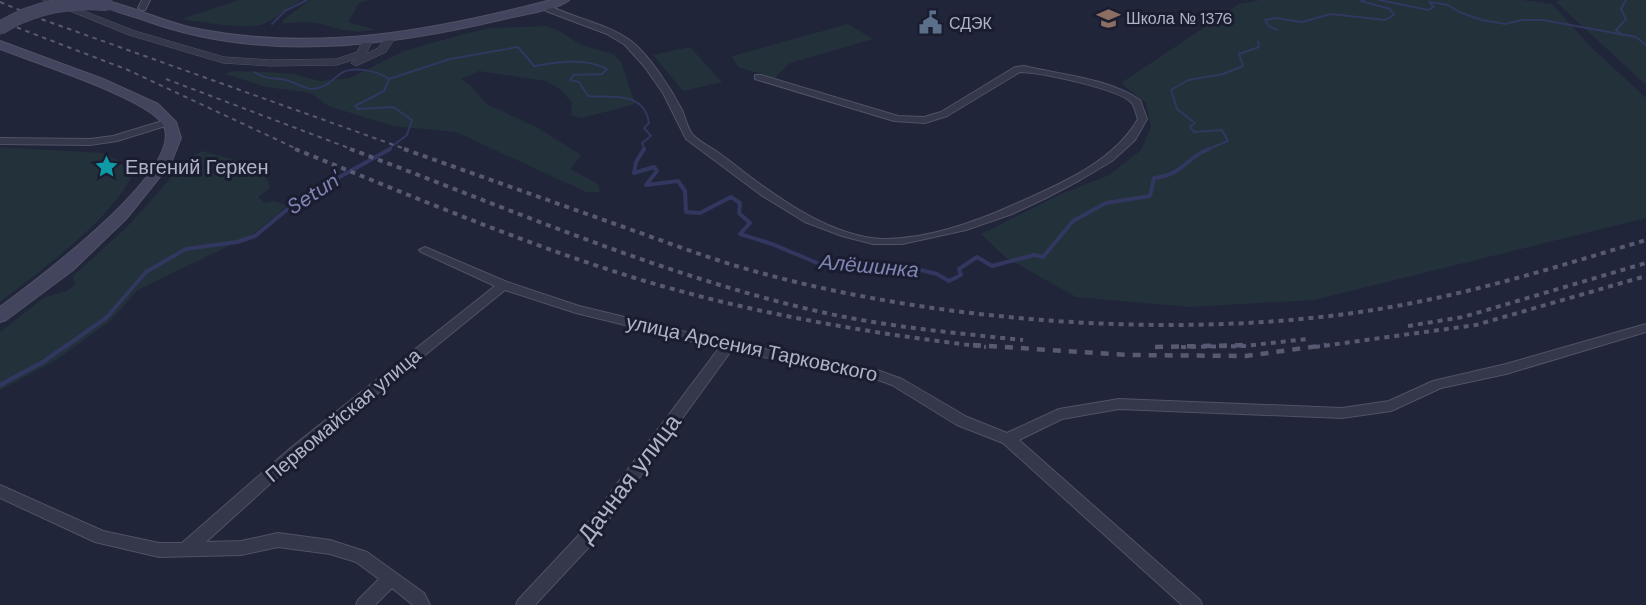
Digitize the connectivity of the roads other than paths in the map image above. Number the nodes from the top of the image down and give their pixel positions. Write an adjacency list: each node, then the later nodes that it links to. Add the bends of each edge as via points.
1 (48, 0): 9 (street, via 207,57)
2 (146, 0): 4 (street)
3 (557, 3): 6 (main road); 10 (street, via 568,18 630,44 665,89 687,134 771,199 812,223 881,242 965,228 1018,209 1113,158 1144,119 1137,103 1121,93 1024,69 1017,69 944,114 925,120 897,119)
4 (142, 8)
5 (0, 28): 7 (main road, bridge, via 47,8 83,3 107,4 183,30 230,39 294,43)
6 (390, 38): 7 (main road); 9 (street, via 382,50 352,64 326,67)
7 (368, 40): 9 (street, via 364,52 350,59)
8 (0, 45): 11 (main road, via 98,82 154,108)
9 (300, 63)
10 (758, 77)
11 (170, 123): 12 (street, via 102,141); 15 (main road, via 174,138 164,163 120,216 67,266)
12 (0, 141)
13 (425, 250): 14 (street, улица Арсения Тарковского)
14 (503, 285): 17 (street, улица Арсения Тарковского, via 576,309); 20 (street, Первомайская улица, via 298,450)
15 (0, 316)
16 (1646, 328): 18 (street, via 1506,369 1438,384 1391,406 1341,413 1119,404 1059,414)
17 (728, 346): 18 (street, улица Арсения Тарковского, via 872,373 897,382 963,421); 24 (street, Дачная улица, via 583,542)
18 (1008, 439): 25 (street, улица Арсения Тарковского)
19 (0, 491): 20 (street, via 101,537 159,550)
20 (186, 549): 21 (street, via 241,548 278,540 330,547 361,557)
21 (391, 578): 22 (street); 23 (street)
22 (364, 605)
23 (422, 605)
24 (524, 605)
25 (1194, 605)

